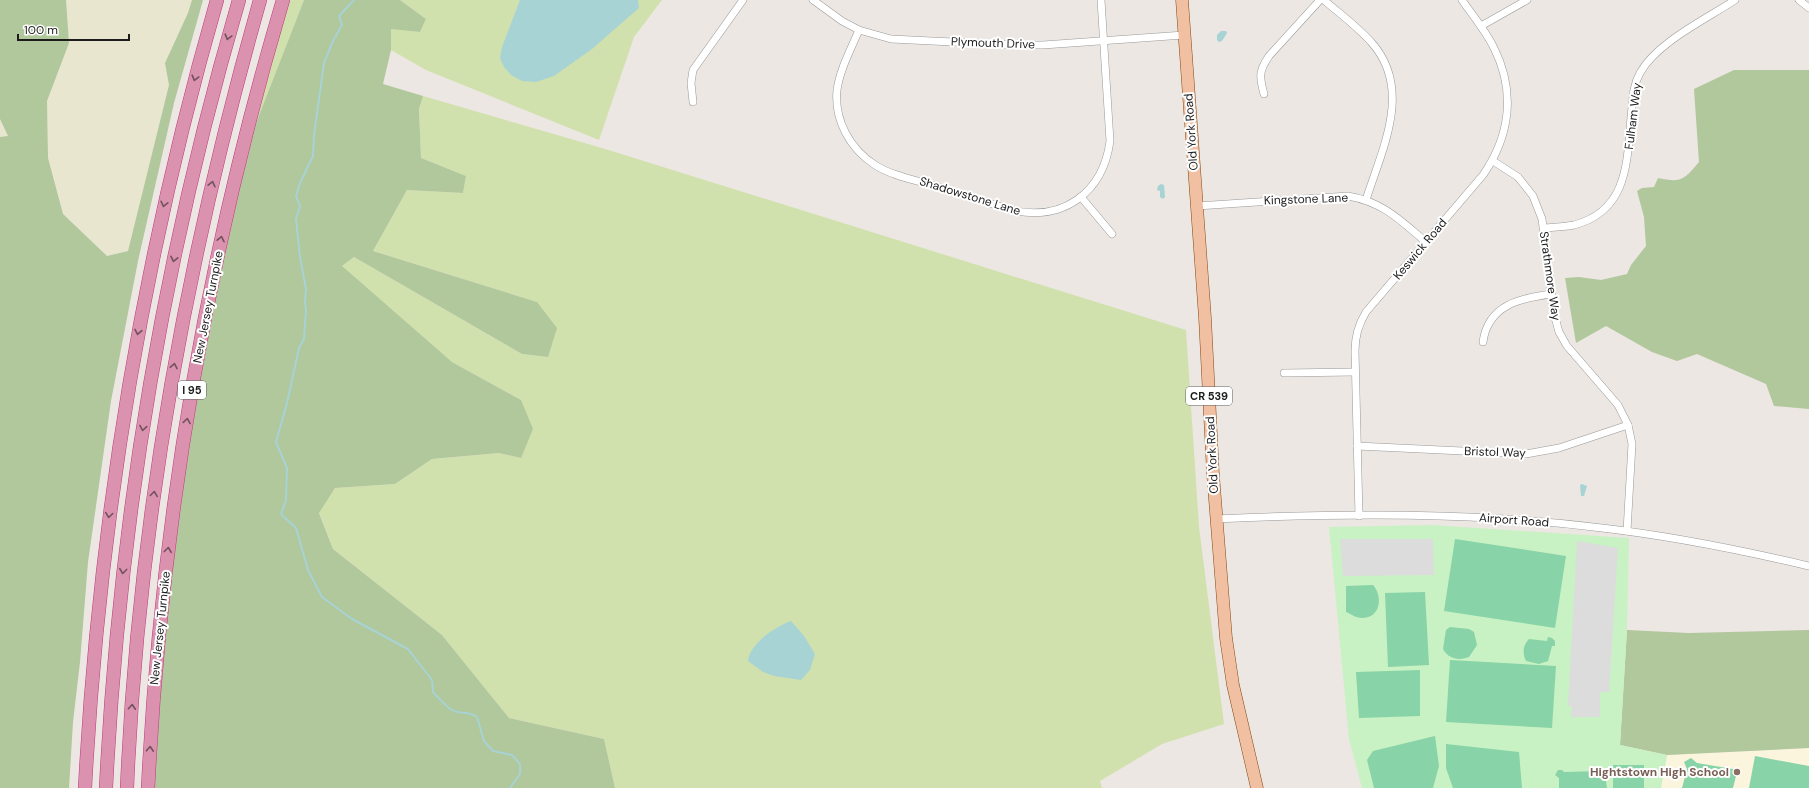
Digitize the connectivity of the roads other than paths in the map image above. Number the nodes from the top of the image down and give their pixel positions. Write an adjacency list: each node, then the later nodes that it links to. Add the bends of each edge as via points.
1 (217, 0): 39 (highway, one-way to 39, via 168,189 128,387 100,595)
2 (239, 0): 40 (highway, one-way to 40, via 192,177 170,276 145,412 122,577)
3 (260, 0): 41 (highway, New Jersey Turnpike / I 95, one-way to 3, via 143,583 172,376 213,178)
4 (283, 0): 42 (highway, New Jersey Turnpike / I 95, one-way to 4, via 156,664 165,578 192,385 230,202 252,110)
5 (743, 0): 21 (street, via 694,70 691,83)
6 (813, 0): 17 (street, Plymouth Drive)
7 (1101, 0): 19 (street, Shadowstone Lane)
8 (1182, 0): 18 (main road, Old York Road / CR 539)
9 (1320, 0): 20 (street, via 1263,66 1260,79)
10 (1324, 0): 24 (street, via 1371,43 1390,75 1393,96 1391,121)
11 (1462, 0): 16 (street, Keswick Road)
12 (1527, 0): 16 (street)
13 (1735, 0): 26 (street, Fulham Way, via 1659,49 1642,68 1634,91 1626,172 1611,203 1598,214 1582,222)
14 (1799, 0): 15 (street)
15 (1809, 8)
16 (1481, 26): 22 (street, Keswick Road, via 1497,54 1507,89 1506,122)
17 (859, 30): 19 (street, Plymouth Drive, via 891,39 1014,45); 23 (street, Shadowstone Lane, via 840,79 837,102 847,137 862,155 876,165 902,176 1023,212 1051,212)
18 (1184, 35): 19 (street, Plymouth Drive); 25 (main road, Old York Road / CR 539)
19 (1104, 41): 23 (street, Shadowstone Lane, via 1110,141 1105,165 1098,178)
20 (1264, 94)
21 (693, 102)
22 (1493, 161): 26 (street, Strathmore Way, via 1510,171 1526,186 1539,208); 28 (street, Keswick Road)
23 (1081, 197): 27 (street)
24 (1366, 200): 25 (street, Kingstone Lane, via 1335,196); 28 (street, Kingstone Lane, via 1394,214)
25 (1197, 206): 36 (main road, Old York Road / CR 539)
26 (1544, 228): 29 (street, Strathmore Way)
27 (1112, 234)
28 (1426, 242): 31 (street, Keswick Road, via 1366,312 1360,323 1355,341)
29 (1552, 294): 30 (street, via 1523,298 1507,305 1488,324); 33 (street, Strathmore Way, via 1556,323 1562,339 1613,398)
30 (1482, 342)
31 (1356, 372): 32 (street); 34 (street, Keswick Road)
32 (1284, 373)
33 (1628, 425): 34 (street, Bristol Way, via 1559,448 1526,454); 37 (street, Strathmore Way, via 1632,444)
34 (1357, 446): 35 (street, Keswick Road)
35 (1358, 516): 36 (street, Airport Road, via 1291,515); 37 (street, Airport Road, via 1488,518)
36 (1216, 519): 43 (main road, Old York Road / CR 539, via 1228,655)
37 (1628, 531): 38 (street, Airport Road)
38 (1809, 566)
39 (85, 788)
40 (106, 788)
41 (127, 788)
42 (148, 788)
43 (1257, 788)

